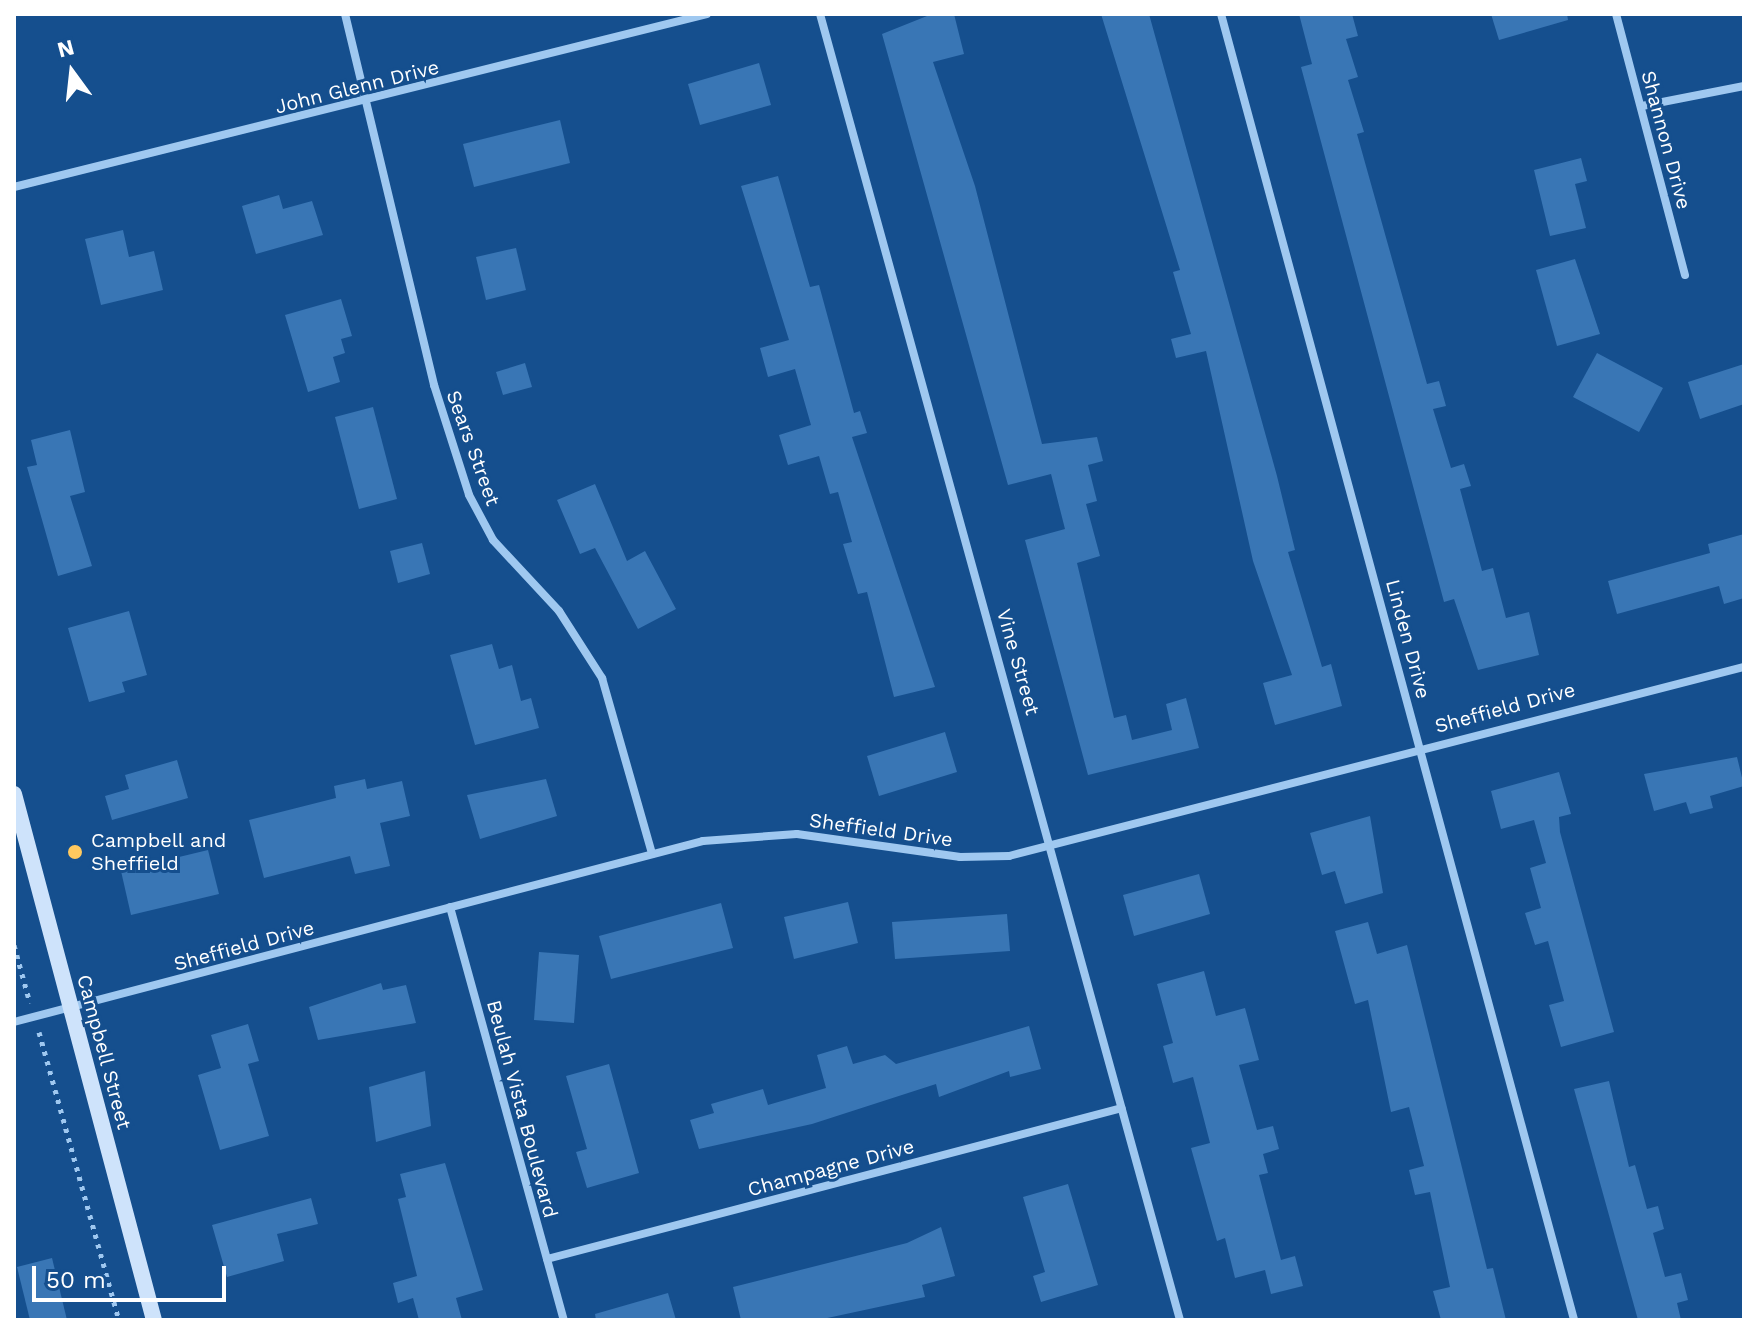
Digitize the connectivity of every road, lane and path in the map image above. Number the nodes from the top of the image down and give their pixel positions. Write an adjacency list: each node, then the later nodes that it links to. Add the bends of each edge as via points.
1 (345, 14): 7 (street, Sears Street)
2 (707, 14): 7 (street, John Glenn Drive)
3 (820, 14): 14 (street, Vine Street)
4 (1221, 14): 12 (street, Linden Drive)
5 (1616, 14): 8 (street, Shannon Drive)
6 (1744, 86): 8 (street)
7 (369, 101): 9 (street, John Glenn Drive); 15 (street, Sears Street, via 434,385 469,495 493,540 559,611 602,678)
8 (1642, 106): 10 (street, Shannon Drive)
9 (14, 187)
10 (1685, 275)
11 (1744, 667): 12 (street, Sheffield Drive)
12 (1421, 747): 14 (street, Sheffield Drive); 27 (street, Linden Drive)
13 (14, 794): 18 (main road, Campbell Street)
14 (1053, 846): 15 (street, Sheffield Drive, via 960,857 754,833); 21 (street, Vine Street)
15 (652, 854): 16 (street, Sheffield Drive)
16 (450, 907): 18 (street, Sheffield Drive); 22 (street, Beulah Vista Boulevard)
17 (14, 945): 19 (path)
18 (72, 1008): 19 (street, Sheffield Drive); 24 (main road, Campbell Street)
19 (34, 1017): 20 (street, Sheffield Drive); 23 (path)
20 (14, 1022)
21 (1122, 1108): 22 (street, Champagne Drive); 26 (street, Vine Street)
22 (547, 1259): 25 (street, Beulah Vista Boulevard)
23 (119, 1320)
24 (154, 1320)
25 (564, 1320)
26 (1180, 1320)
27 (1574, 1320)

